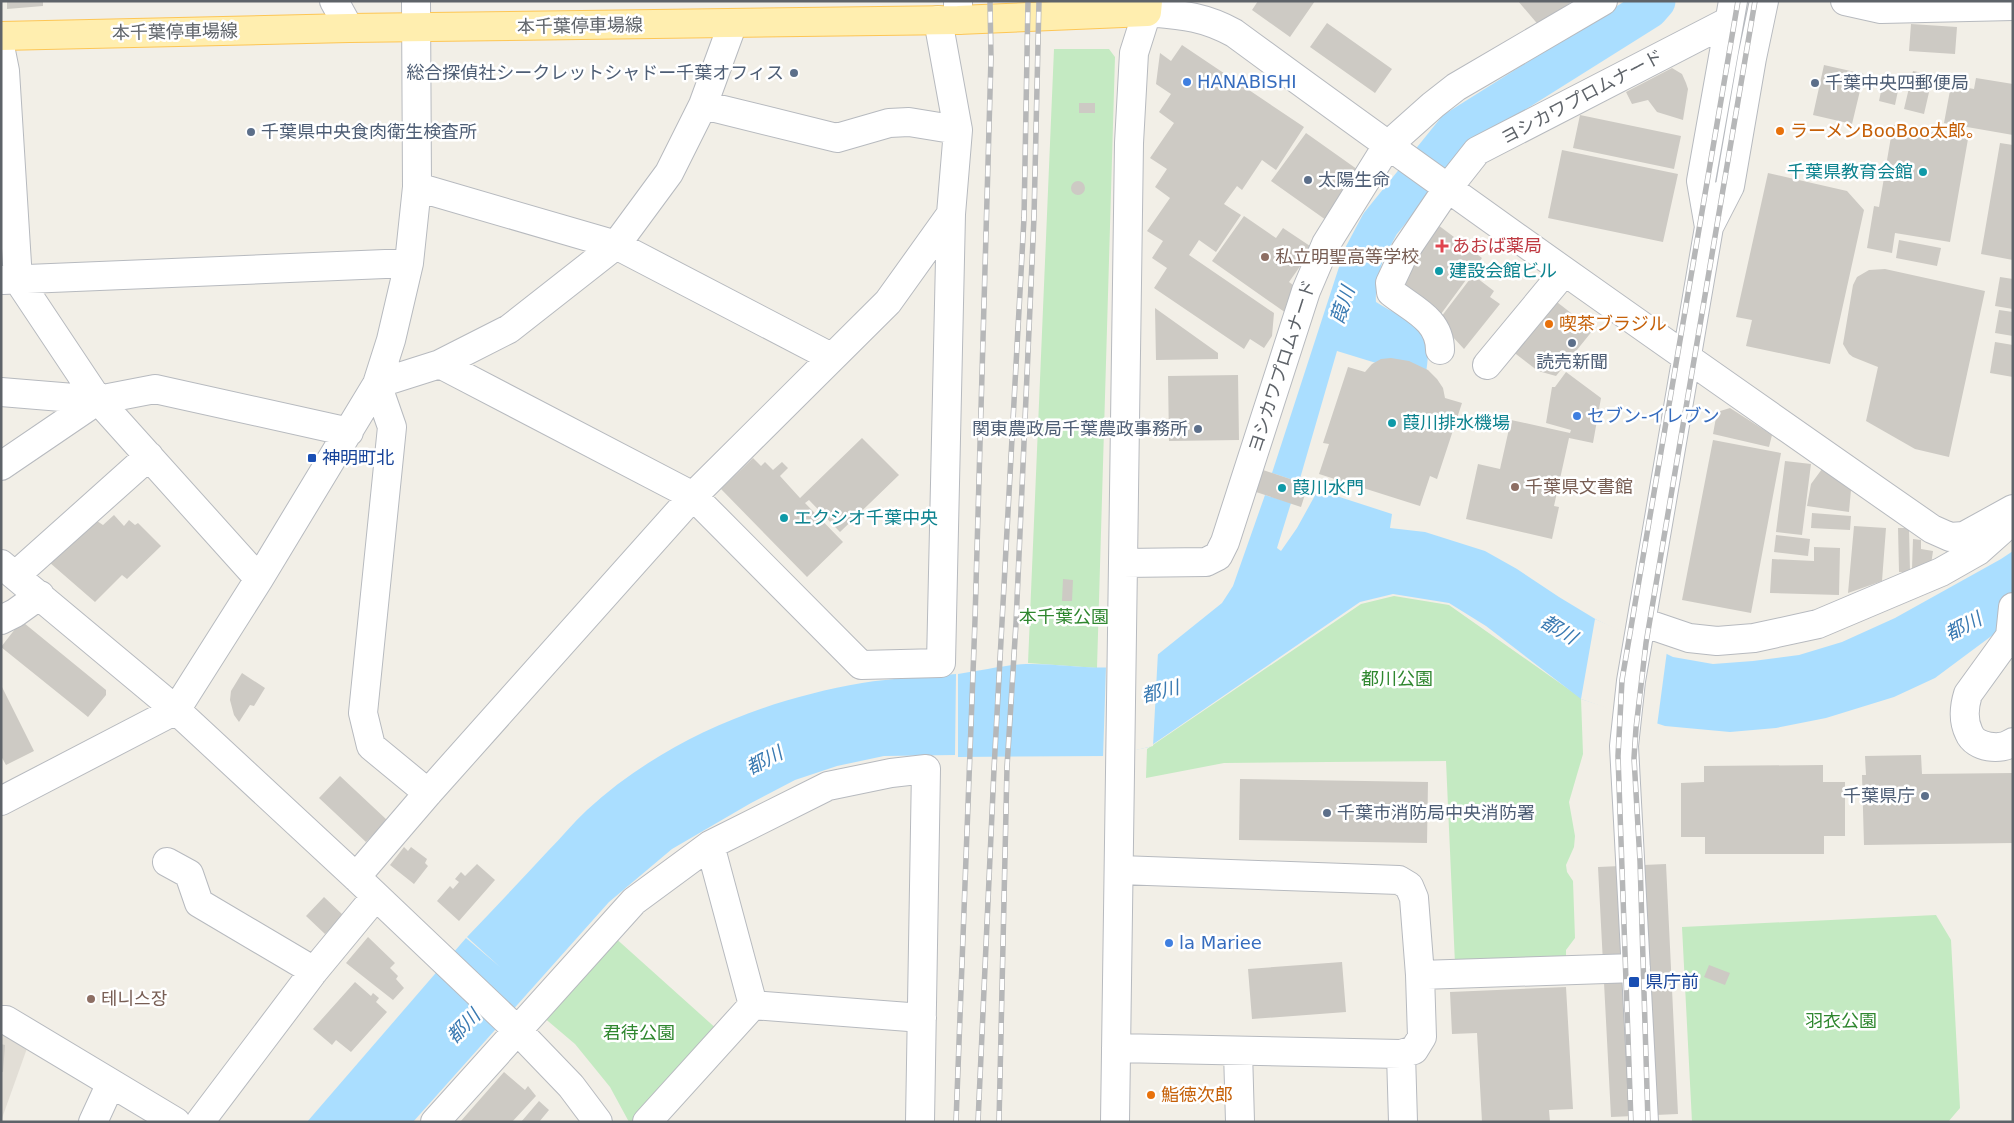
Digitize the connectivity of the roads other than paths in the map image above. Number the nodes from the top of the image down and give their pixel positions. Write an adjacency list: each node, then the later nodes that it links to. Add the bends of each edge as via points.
1 (334, 1): 13 (street)
2 (416, 1): 14 (street)
3 (1212, 1): 11 (street)
4 (1603, 1): 19 (street, ヨシカワプロムナード, via 1456,87 1433,105)
5 (1764, 1): 23 (street, via 1730,186)
6 (1845, 1): 7 (street, via 1881,9)
7 (2013, 6)
8 (1147, 7): 10 (main road, 本千葉停車場線); 11 (street); 42 (street, via 1134,53 1129,143)
9 (1731, 11): 20 (street, ヨシカワプロムナード, via 1477,152); 23 (street, via 1701,181)
10 (951, 14): 12 (main road, 本千葉停車場線); 18 (street)
11 (1182, 16): 19 (street, via 1200,18 1234,33)
12 (733, 23): 14 (main road, 本千葉停車場線); 17 (street)
13 (349, 28): 14 (main road, 本千葉停車場線); 15 (main road, 本千葉停車場線)
14 (416, 28): 21 (street)
15 (1, 36)
16 (1, 50): 27 (street, via 6,71)
17 (703, 105): 18 (street, via 837,138 903,122); 24 (street, via 669,173)
18 (958, 130): 22 (street)
19 (1397, 153): 20 (street); 42 (street, ヨシカワプロムナード, via 1326,244 1306,291 1218,556 1206,562)
20 (1440, 184): 26 (street); 28 (street, ヨシカワプロムナード, via 1390,283 1391,292 1433,324 1440,339)
21 (417, 187): 24 (street); 25 (street)
22 (951, 214): 29 (street, via 888,302); 39 (street, via 941,663 861,665)
23 (1709, 227): 30 (street)
24 (616, 245): 29 (street); 31 (street, via 509,329)
25 (409, 263): 27 (street); 33 (street, via 392,340)
26 (1564, 272): 30 (street); 32 (street)
27 (10, 280): 35 (street)
28 (1440, 350)
29 (831, 357): 39 (street)
30 (1687, 358): 40 (street, via 1932,529 1950,536 1964,536); 48 (street)
31 (440, 364): 33 (street); 39 (street)
32 (1487, 365)
33 (377, 384): 36 (street); 52 (street, via 392,427 363,713 371,746)
34 (1, 392): 35 (street)
35 (98, 400): 36 (street, via 155,389); 37 (street); 38 (street)
36 (349, 432): 44 (street)
37 (149, 456): 43 (street); 44 (street)
38 (1, 466)
39 (693, 496): 52 (street)
40 (2013, 509)
41 (2013, 516): 48 (street, via 2001,532 1978,551 1941,572 1818,624 1754,638 1717,641 1689,638)
42 (1123, 563): 56 (street)
43 (9, 570): 45 (street)
44 (259, 578): 50 (street)
45 (40, 595): 47 (street); 50 (street)
46 (2013, 607): 49 (street)
47 (1, 620)
48 (1642, 622): 59 (street, via 1624,746)
49 (2011, 640): 51 (street, via 1968,694 1965,717 1969,734 1976,741 1997,748)
50 (176, 710): 53 (street); 57 (street)
51 (2013, 742)
52 (428, 793): 57 (street)
53 (1, 801)
54 (710, 845): 62 (street); 63 (street, via 828,786 926,769); 65 (street, via 634,901)
55 (167, 862): 60 (street, via 189,874 199,903)
56 (1120, 870): 61 (street, via 1399,880 1409,886 1414,898); 66 (street)
57 (356, 876): 58 (street)
58 (376, 896): 60 (street); 65 (street)
59 (1636, 968): 61 (street); 80 (street)
60 (314, 971): 72 (street)
61 (1420, 976): 68 (street, via 1422,1037 1414,1050)
62 (753, 1005): 63 (street); 75 (street)
63 (922, 1018): 76 (street)
64 (1, 1020): 69 (street)
65 (517, 1030): 73 (street); 74 (street, via 572,1086)
66 (1116, 1048): 67 (street); 77 (street)
67 (1238, 1051): 68 (street); 78 (street)
68 (1401, 1054): 79 (street)
69 (111, 1083): 70 (street); 71 (street)
70 (93, 1122)
71 (176, 1122)
72 (200, 1122)
73 (435, 1122)
74 (598, 1122)
75 (647, 1122)
76 (920, 1122)
77 (1115, 1122)
78 (1240, 1122)
79 (1403, 1122)
80 (1644, 1122)

